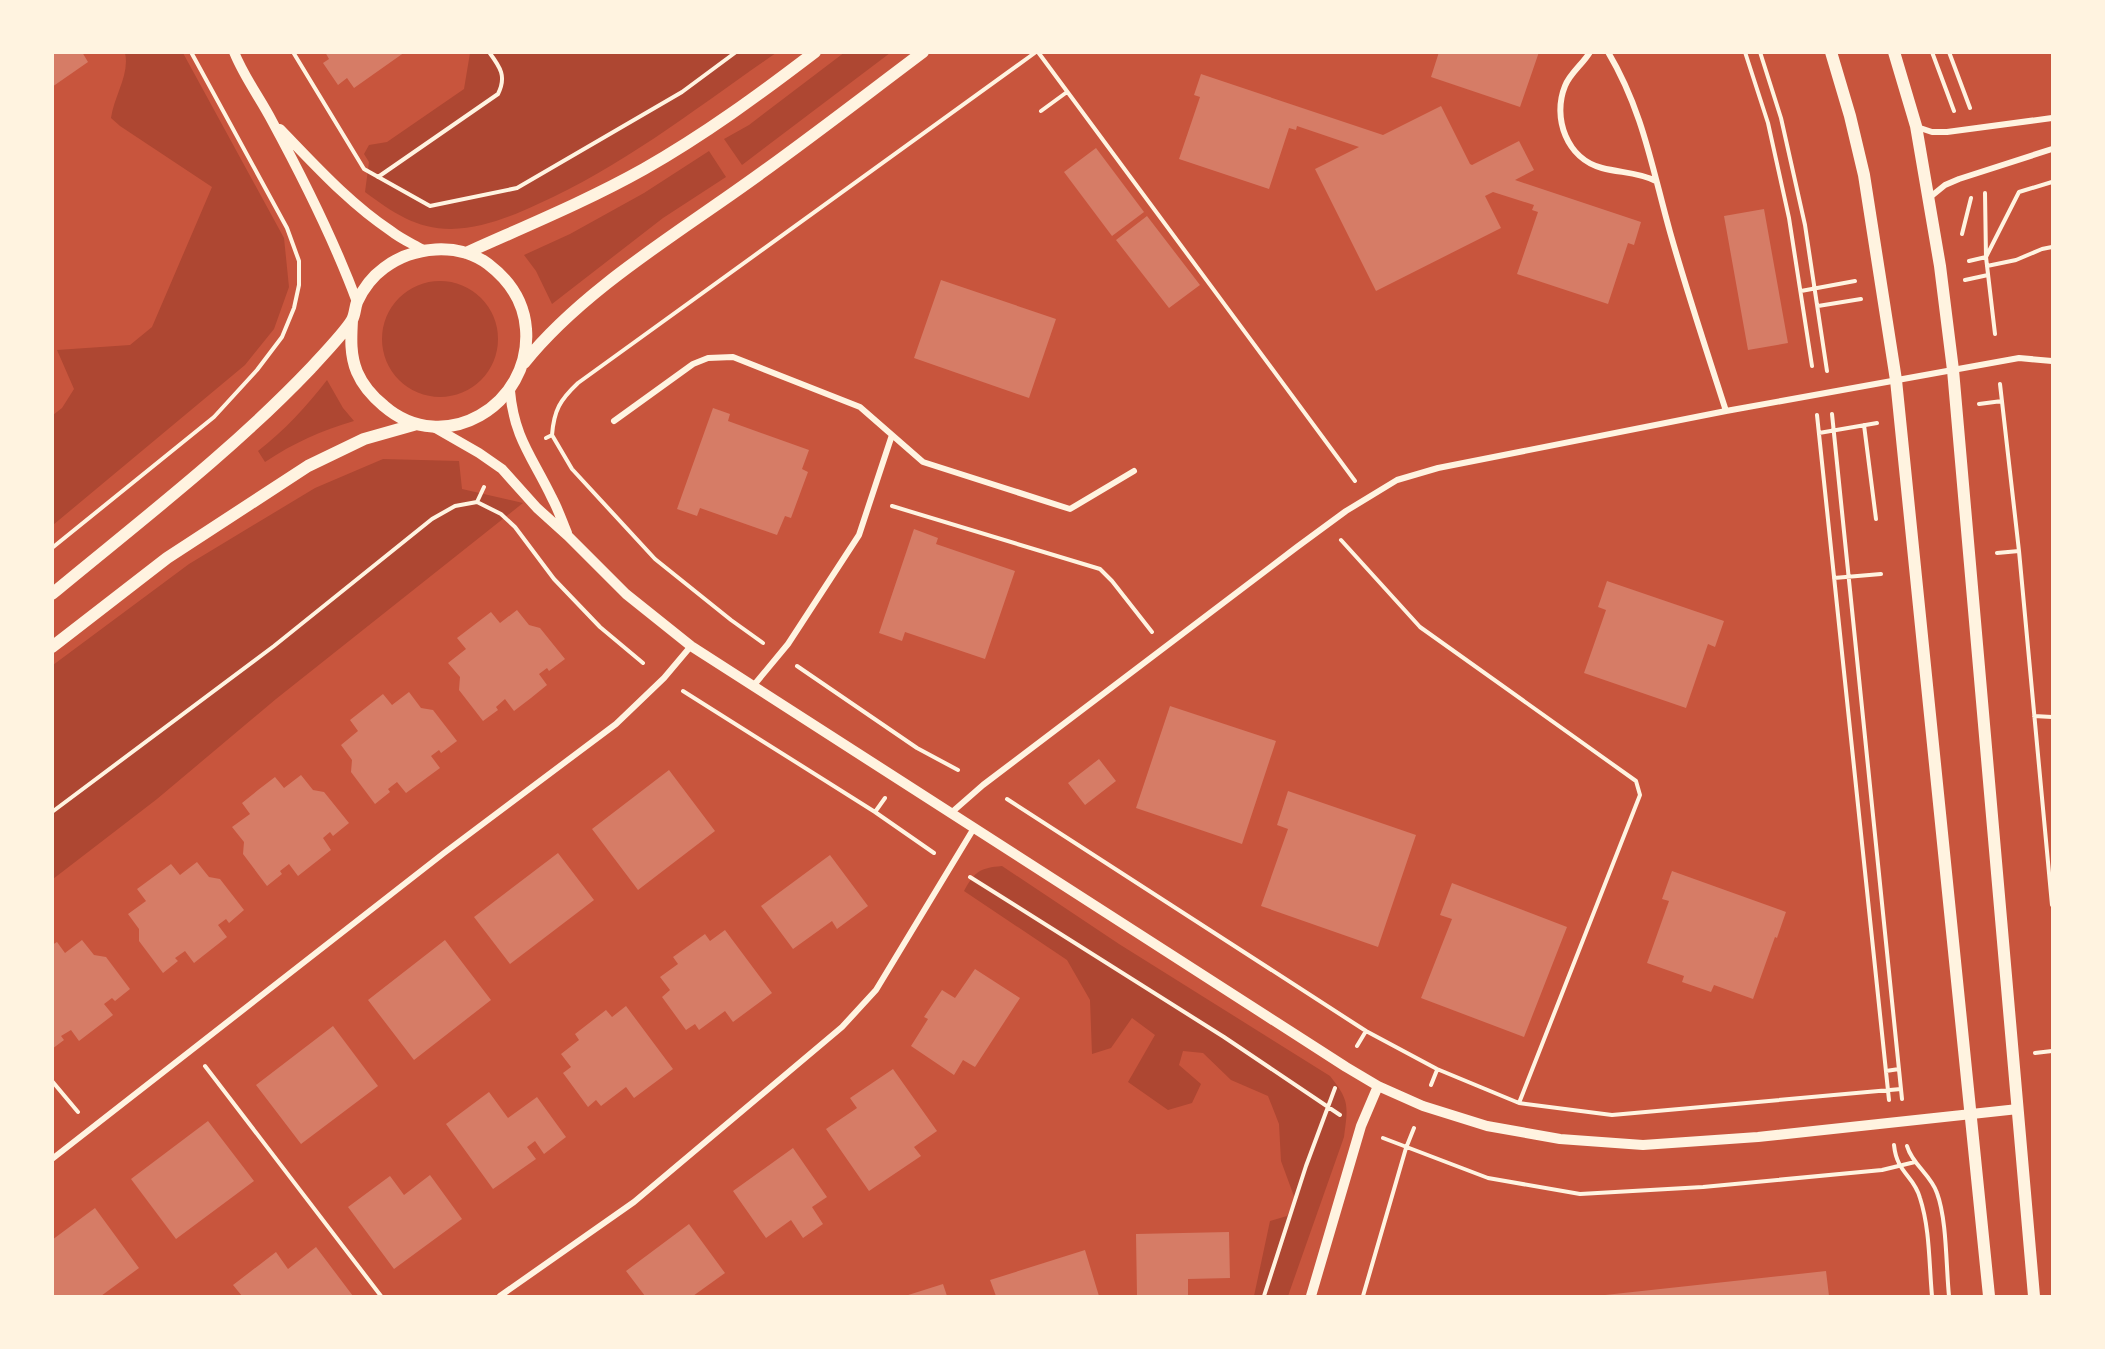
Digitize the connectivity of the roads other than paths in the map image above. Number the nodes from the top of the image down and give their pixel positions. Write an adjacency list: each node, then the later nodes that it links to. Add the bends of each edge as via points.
1 (234, 52): 9 (street)
2 (814, 52): 15 (main road, via 727,117 644,169)
3 (923, 52): 19 (main road, via 597,291 543,339)
4 (1590, 52): 12 (street, via 1566,84 1560,101 1565,137 1586,161 1600,168 1637,173)
5 (1608, 52): 12 (street, via 1638,114)
6 (1831, 52): 21 (main road, via 1863,175)
7 (1894, 52): 10 (main road)
8 (2052, 118): 10 (street, via 1947,132)
9 (273, 122): 14 (street, via 338,189 392,232); 16 (street, via 340,256)
10 (1916, 126): 13 (main road)
11 (2052, 149): 13 (street, via 1959,179)
12 (1656, 181): 23 (street)
13 (1929, 198): 20 (main road)
14 (423, 250): 15 (main road); 16 (main road, via 384,268)
15 (466, 253): 19 (main road, via 505,278 518,297 526,318)
16 (357, 302): 17 (main road)
17 (352, 320): 25 (main road, via 351,347 357,373 372,396 392,413); 30 (main road, via 248,430)
18 (2052, 361): 20 (street, via 2019,358)
19 (524, 364): 22 (main road)
20 (1953, 370): 21 (street); 37 (main road)
21 (1896, 380): 23 (street); 38 (main road)
22 (510, 391): 26 (main road, via 476,418); 29 (street, via 512,410 526,450)
23 (1726, 411): 34 (street, via 1438,468 1397,480 1327,525)
24 (614, 421): 27 (street, via 693,364 708,358 733,357 860,407)
25 (417, 424): 26 (main road); 32 (main road, via 364,439 308,466 167,558)
26 (432, 426): 29 (street, via 502,469)
27 (892, 435): 28 (street, via 923,462 1070,509); 33 (street, via 859,535 780,655)
28 (1134, 471)
29 (568, 536): 31 (street, via 626,594)
30 (52, 594)
31 (691, 646): 33 (street); 39 (street, via 616,724 444,853)
32 (52, 647)
33 (754, 685): 34 (street)
34 (951, 813): 35 (street)
35 (974, 828): 36 (street); 40 (street, via 876,990 842,1028 634,1202)
36 (1378, 1086): 38 (street, via 1423,1106 1487,1126 1560,1140 1643,1145); 41 (street, via 1361,1126)
37 (2018, 1109): 38 (street); 43 (main road)
38 (1970, 1115): 42 (main road)
39 (52, 1160)
40 (500, 1296)
41 (1311, 1296)
42 (1989, 1296)
43 (2034, 1296)

